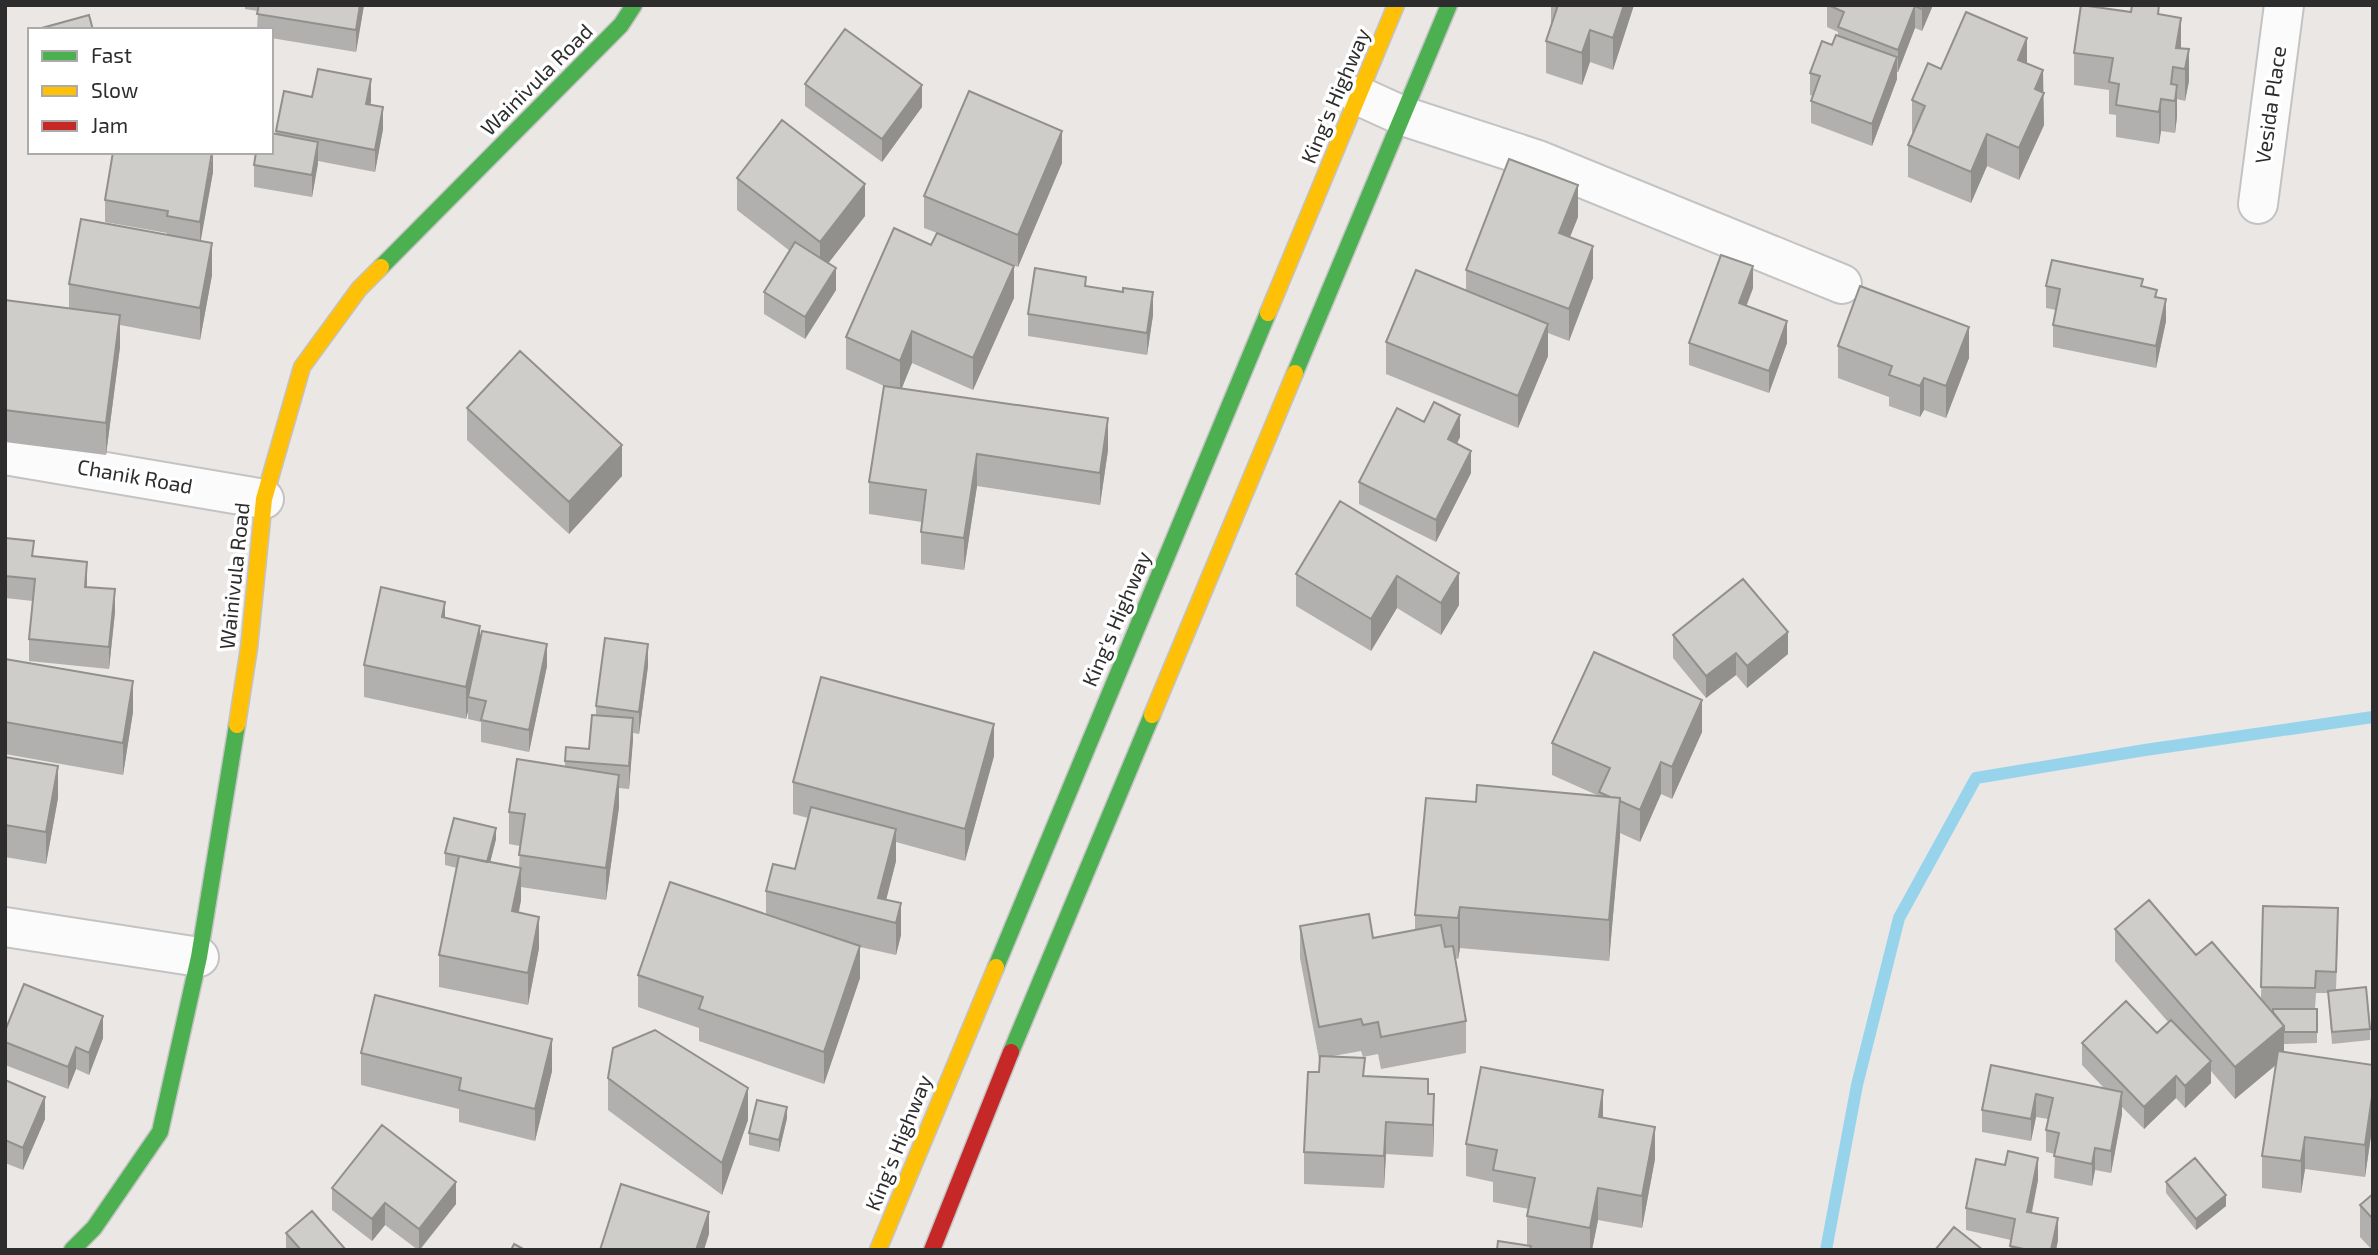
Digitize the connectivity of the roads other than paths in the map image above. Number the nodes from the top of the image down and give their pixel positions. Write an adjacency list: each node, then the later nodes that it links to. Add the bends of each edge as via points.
1 (634, 5): 10 (main road, Wainivula Road, via 621,25 359,289 302,367)
2 (1396, 5): 5 (main road, King's Highway)
3 (1449, 5): 6 (main road)
4 (2284, 5): 7 (street, Vesida Place)
5 (1359, 96): 6 (street); 14 (main road, King's Highway)
6 (1403, 116): 8 (street, via 1538,160); 15 (main road)
7 (2258, 204)
8 (1842, 284)
9 (5, 455): 10 (street, Chanik Road)
10 (264, 499): 12 (main road, Wainivula Road, via 249,648)
11 (5, 927): 12 (street)
12 (199, 957): 13 (main road, Wainivula Road, via 160,1132 94,1228)
13 (72, 1250)
14 (878, 1250)
15 (932, 1250)

